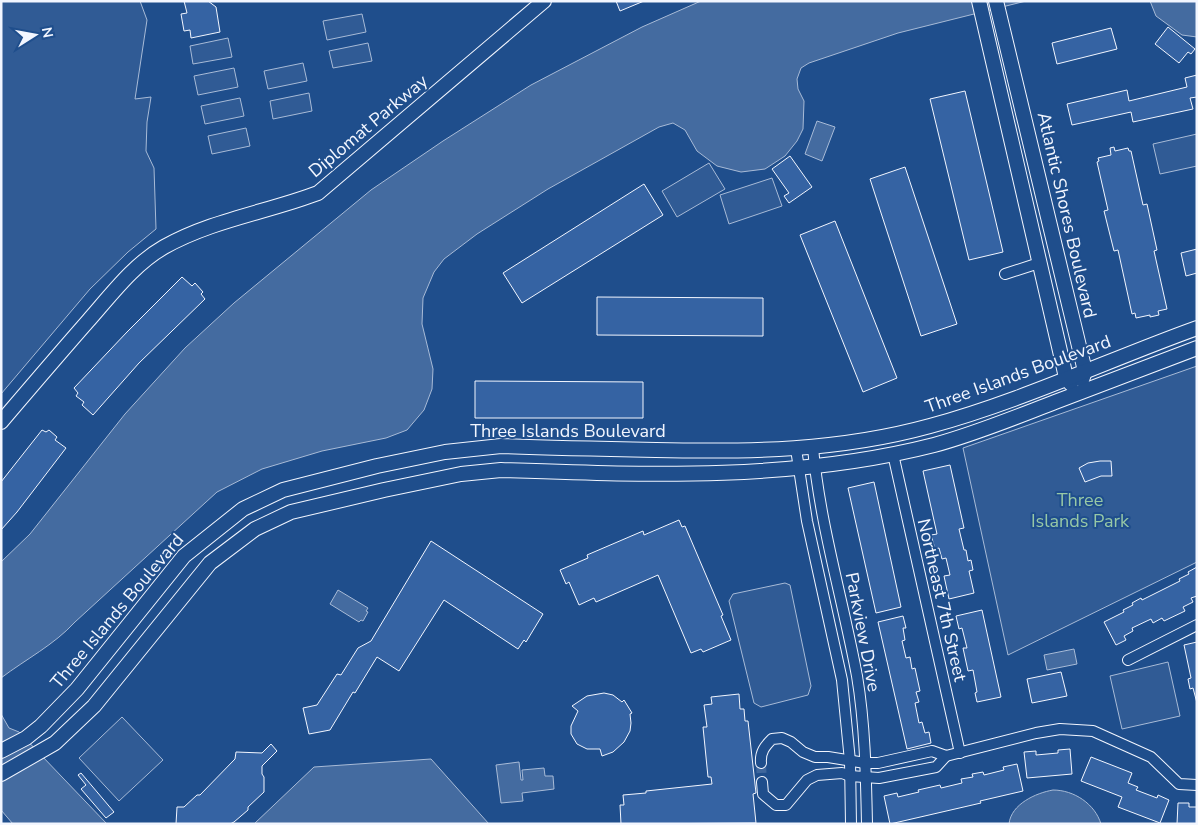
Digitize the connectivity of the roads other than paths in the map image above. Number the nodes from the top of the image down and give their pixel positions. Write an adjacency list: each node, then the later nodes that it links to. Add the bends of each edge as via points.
1 (544, 1): 11 (street, Diplomat Parkway, via 318,193 191,233 162,248 114,291)
2 (979, 1): 4 (street)
3 (996, 1): 8 (street, Atlantic Shores Boulevard)
4 (1040, 263): 5 (street); 9 (street)
5 (1006, 274)
6 (1197, 328): 8 (street, Three Islands Boulevard)
7 (1197, 348): 10 (street)
8 (1084, 371): 9 (street, Three Islands Boulevard); 10 (street, Atlantic Shores Boulevard)
9 (1066, 378): 10 (street); 12 (street, Three Islands Boulevard, via 930,426)
10 (1079, 393): 15 (street, via 1004,422)
11 (1, 422)
12 (813, 448): 14 (street, Three Islands Boulevard); 17 (street, Parkview Drive)
13 (464, 449): 14 (street, Three Islands Boulevard, via 501,446 737,451); 16 (street, Three Islands Boulevard); 19 (street)
14 (796, 449): 18 (street, Parkview Drive)
15 (893, 454): 17 (street); 26 (street, Northeast 7th Street)
16 (399, 462): 20 (street); 25 (street, Three Islands Boulevard, via 283,490 243,508 184,556 76,690 42,726)
17 (814, 466): 18 (street); 23 (street, Parkview Drive)
18 (798, 468): 19 (street, via 689,474 501,470); 24 (street, Parkview Drive)
19 (468, 473): 20 (street)
20 (404, 486): 31 (street, via 291,512 255,528 210,563 94,706 56,743)
21 (1197, 624): 22 (street)
22 (1128, 660)
23 (861, 708): 24 (street); 30 (street, Parkview Drive)
24 (846, 710): 28 (street, Parkview Drive)
25 (1, 751)
26 (960, 753): 27 (street); 35 (street, via 1060,729 1093,731 1151,757 1179,784)
27 (946, 756): 30 (street, via 932,751); 33 (street, via 936,767)
28 (850, 761): 29 (street, via 815,757 782,738 772,739 764,747); 30 (street); 32 (street, Parkview Drive)
29 (761, 763)
30 (865, 763): 33 (street, Parkview Drive)
31 (1, 774)
32 (850, 776): 33 (street); 34 (street, via 834,773 817,775 807,780 786,805 776,805 764,794); 36 (street, Parkview Drive)
33 (866, 778): 37 (street, Parkview Drive)
34 (762, 782)
35 (1197, 786)
36 (851, 819)
37 (867, 819)

